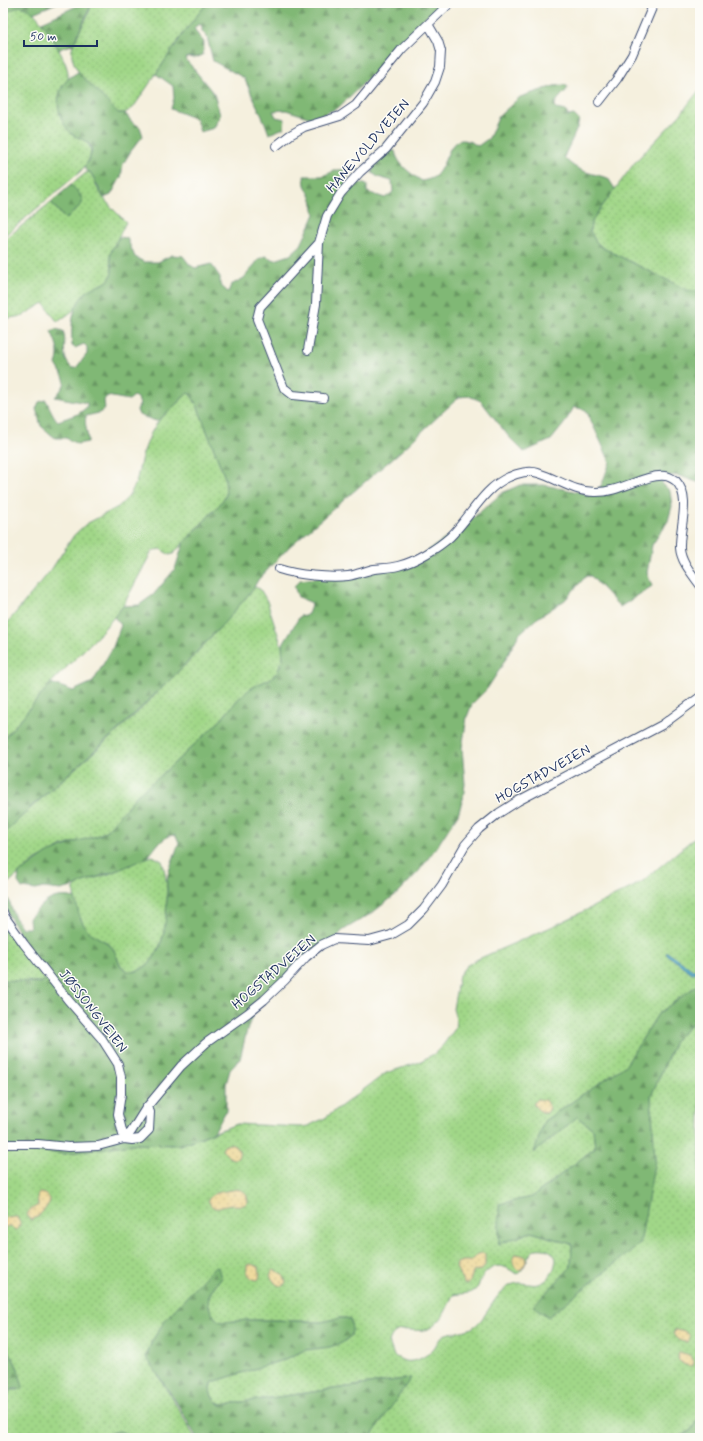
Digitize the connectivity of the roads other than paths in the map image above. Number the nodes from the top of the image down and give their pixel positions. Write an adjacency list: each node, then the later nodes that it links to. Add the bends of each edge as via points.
1 (450, 3): 3 (street)
2 (654, 3): 4 (street, via 632,55)
3 (428, 24): 5 (street, via 402,50 356,105 340,116 304,127); 6 (street, HANEVOLDVEIEN, via 441,51 436,82 423,103 386,149 341,193 327,216)
4 (599, 102)
5 (276, 146)
6 (319, 243): 7 (street, HANEVOLDVEIEN, via 316,304); 8 (street, HANEVOLDVEIEN, via 260,307 257,319 284,388 293,395)
7 (308, 350)
8 (322, 398)
9 (279, 569): 10 (street, via 307,575 347,576 413,561 449,537 492,487 518,474 537,473 570,488 596,492 623,487 652,477 667,476 681,487 684,496 680,550 684,562)
10 (700, 585)
11 (700, 697): 13 (street, HOGSTADVEIEN, via 662,725 499,813 479,829 424,910 408,925 391,935 369,941 334,939 322,945 306,957 264,1000 206,1043 181,1066)
12 (3, 912): 14 (street, JØSSONGVEIEN, via 24,944 102,1039 118,1064 121,1094 118,1114)
13 (146, 1108): 14 (street, HOGSTADVEIEN); 14 (street, via 150,1112 149,1130 140,1139)
14 (124, 1139): 15 (street, via 98,1146)
15 (3, 1144)

